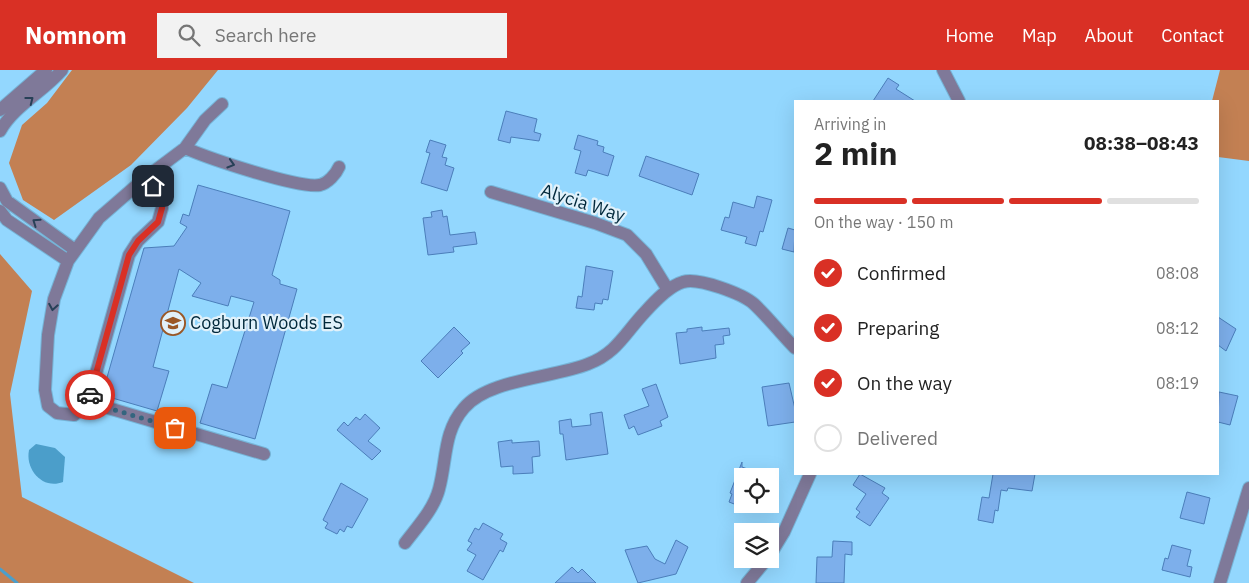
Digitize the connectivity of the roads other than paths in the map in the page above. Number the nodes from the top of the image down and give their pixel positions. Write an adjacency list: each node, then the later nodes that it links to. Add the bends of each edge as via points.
1 (46, 70): 6 (street)
2 (62, 70): 7 (street, one-way to 2, via 8,118 47,87)
3 (943, 70): 4 (street)
4 (959, 100)
5 (222, 104): 8 (street, via 205,120)
6 (0, 110)
7 (0, 131)
8 (185, 148): 9 (street, one-way to 9, via 303,185 322,184); 10 (street)
9 (339, 167)
10 (145, 178): 14 (street, via 98,218); 17 (street, via 161,195 162,208 158,222 129,255)
11 (0, 188): 14 (street, one-way to 11, via 7,200)
12 (492, 192): 15 (street, Alycia Way, via 626,235 646,254)
13 (0, 210): 14 (street, via 7,220)
14 (72, 255): 17 (street, one-way to 17, via 54,299 45,390 48,406 57,413 74,415)
15 (668, 290): 16 (street, via 684,281 703,283 752,302); 22 (street, via 644,313 618,346 604,357 587,365 502,387 465,406 448,436 439,491)
16 (794, 347)
17 (88, 402): 18 (street)
18 (264, 454)
19 (810, 475): 21 (street)
20 (1249, 488): 25 (street)
21 (779, 540)
22 (405, 544)
23 (761, 568): 24 (street)
24 (751, 582)
25 (1220, 583)

